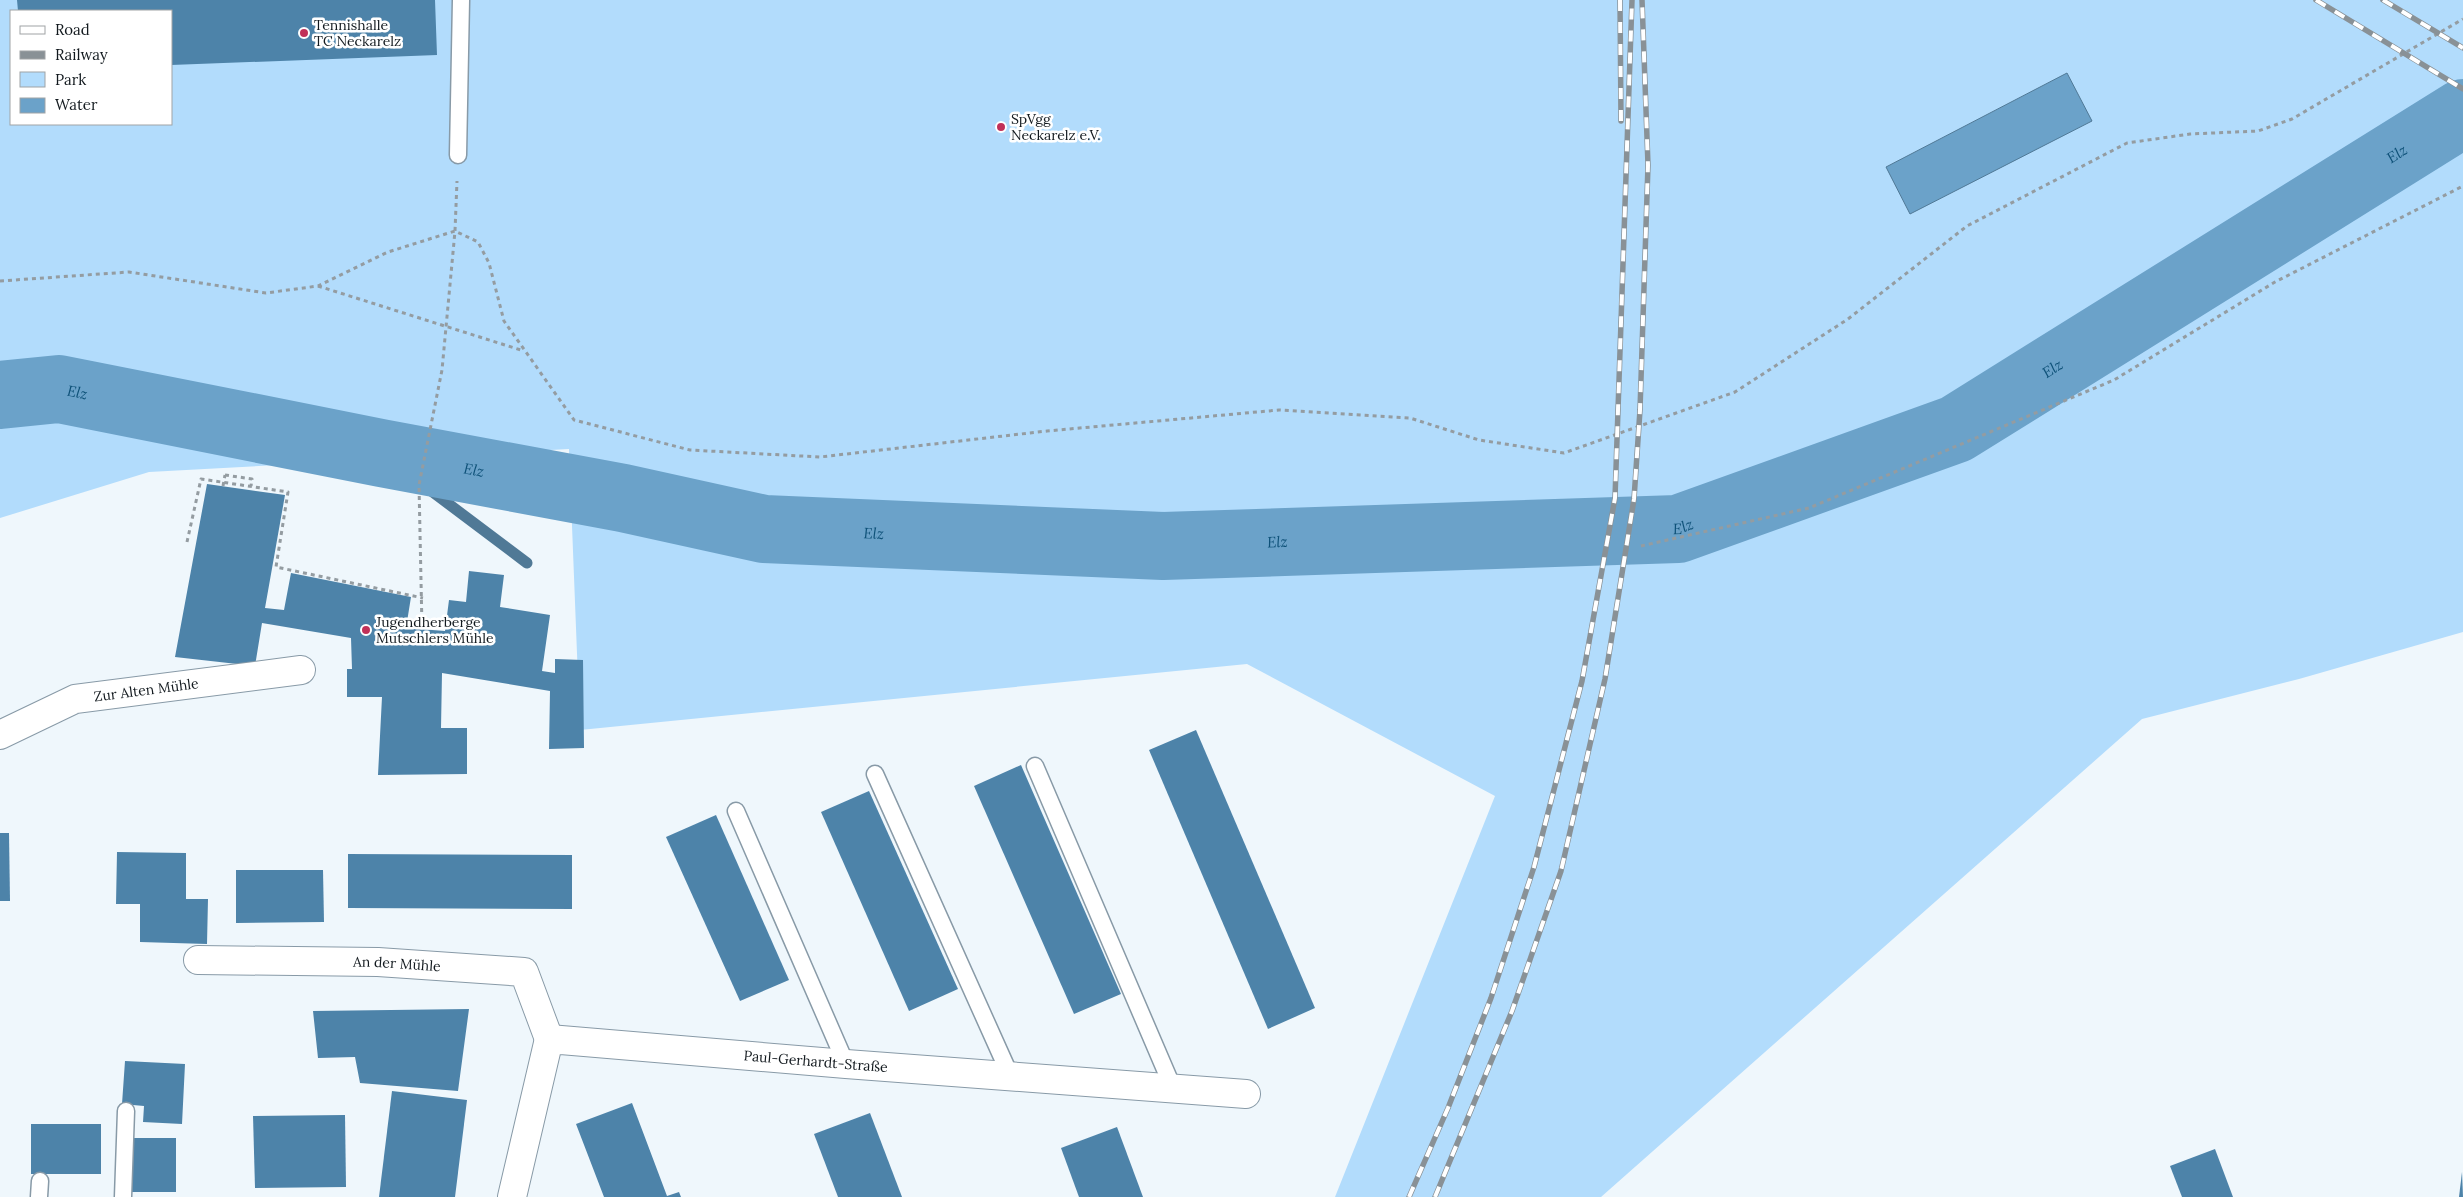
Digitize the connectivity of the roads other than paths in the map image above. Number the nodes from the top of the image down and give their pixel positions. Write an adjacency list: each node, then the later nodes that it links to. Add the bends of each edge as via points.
1 (461, 0): 2 (lane)
2 (458, 155)
3 (301, 670): 4 (street, Zur Alten Mühle, via 75,699)
4 (0, 735)
5 (1035, 766): 12 (lane)
6 (875, 774): 11 (lane)
7 (736, 811): 10 (lane)
8 (198, 960): 9 (street, An der Mühle, via 378,962 524,972)
9 (549, 1039): 10 (street, Paul-Gerhardt-Straße); 16 (street)
10 (846, 1064): 11 (street, Paul-Gerhardt-Straße)
11 (1010, 1075): 12 (street, Paul-Gerhardt-Straße)
12 (1173, 1088): 13 (street, Paul-Gerhardt-Straße)
13 (1246, 1094)
14 (126, 1111): 15 (lane)
15 (122, 1197)
16 (512, 1197)

